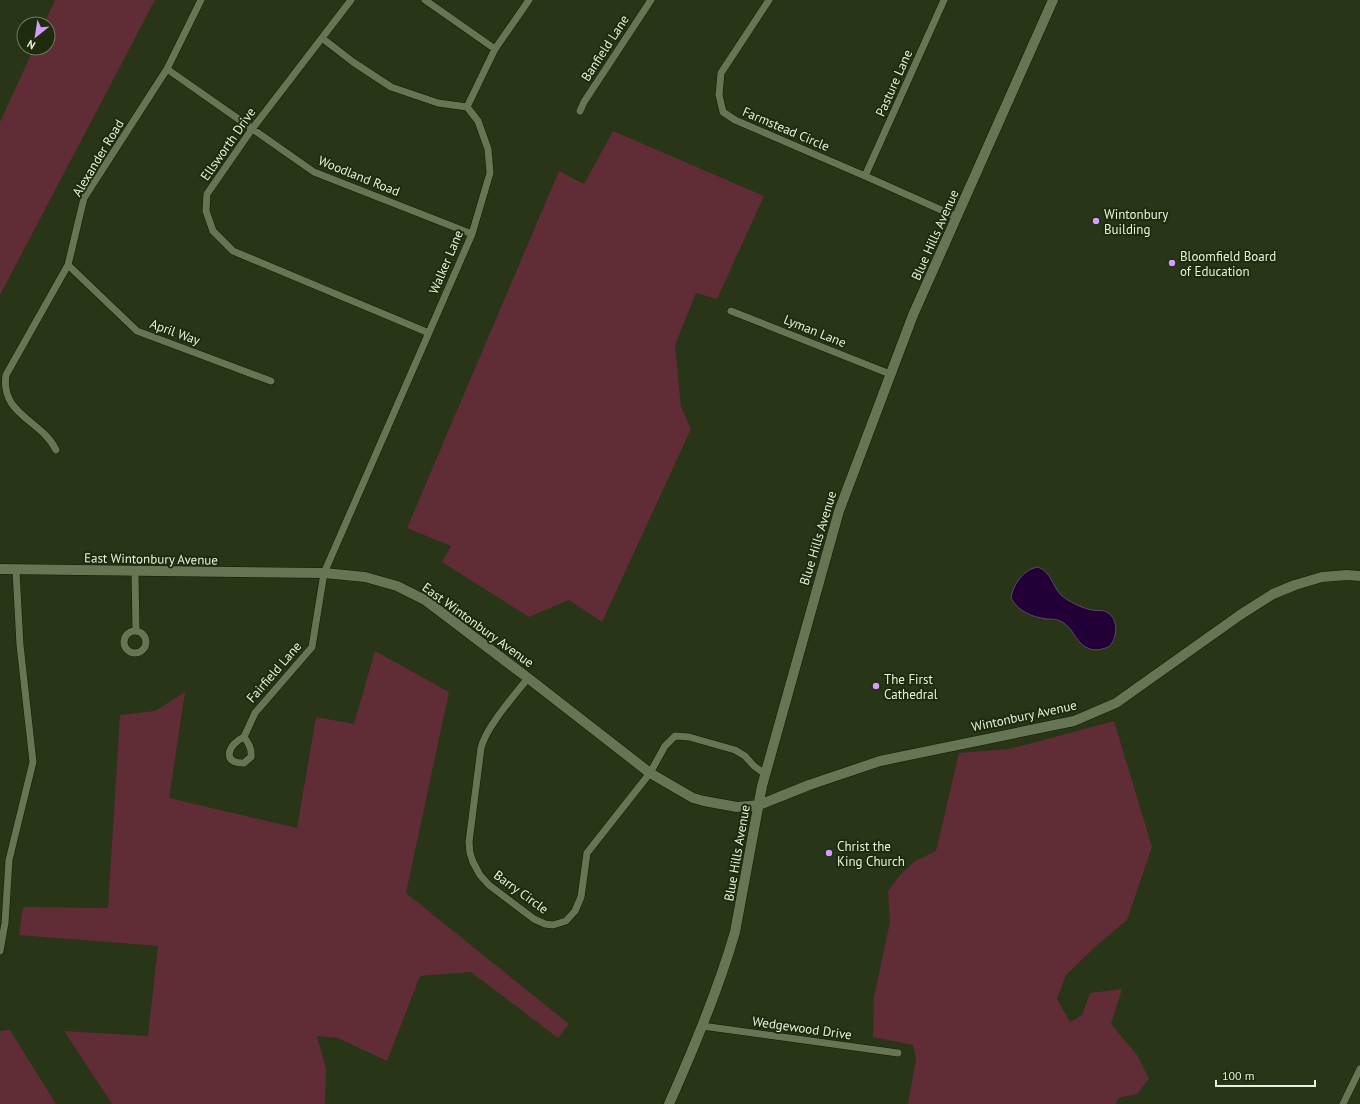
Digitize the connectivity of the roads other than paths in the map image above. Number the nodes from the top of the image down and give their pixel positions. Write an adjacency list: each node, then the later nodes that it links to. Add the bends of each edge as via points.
1 (200, 0): 11 (street, Alexander Road)
2 (351, 0): 9 (street, Ellsworth Drive)
3 (425, 0): 10 (street)
4 (529, 0): 10 (street)
5 (651, 0): 13 (street, Banfield Lane)
6 (769, 0): 15 (street, Farmstead Circle, via 721,73 719,95 723,112 735,120)
7 (944, 0): 15 (street, Pasture Lane)
8 (1053, 0): 16 (main road, Blue Hills Avenue)
9 (322, 38): 12 (street, via 391,87 438,103); 14 (street, Ellsworth Drive)
10 (495, 49): 12 (street)
11 (167, 69): 14 (street, Woodland Road); 18 (street, Alexander Road, via 84,198)
12 (467, 107): 17 (street, Walker Lane, via 478,121 488,149 490,173)
13 (580, 111)
14 (252, 129): 17 (street, Woodland Road, via 314,172); 20 (street, Ellsworth Drive, via 207,194 206,211 213,231 233,251)
15 (865, 176): 16 (street, Farmstead Circle)
16 (957, 217): 21 (main road, Blue Hills Avenue)
17 (472, 234): 20 (street, Walker Lane)
18 (68, 265): 22 (street, April Way, via 137,331); 23 (street, Alexander Road, via 6,375 4,385 12,405 52,441)
19 (731, 311): 21 (street, Lyman Lane)
20 (429, 333): 27 (street, Walker Lane)
21 (890, 374): 33 (main road, Blue Hills Avenue, via 839,511)
22 (271, 381)
23 (56, 450)
24 (0, 569): 25 (main road, East Wintonbury Avenue)
25 (16, 570): 26 (main road, East Wintonbury Avenue); 35 (street, via 20,645 33,762 9,860 5,923)
26 (135, 572): 27 (main road, East Wintonbury Avenue); 29 (street)
27 (324, 573): 30 (main road, East Wintonbury Avenue, via 365,577 397,586 425,600); 31 (street, Fairfield Lane, via 312,647 254,713)
28 (1360, 576): 34 (main road, Wintonbury Avenue, via 1322,577 1273,594 1116,703 1074,721 880,761)
29 (136, 631)
30 (528, 678): 32 (main road, East Wintonbury Avenue); 32 (street, Barry Circle, via 489,729 481,748 469,845 475,867 489,885 537,921 553,925 566,921 580,902 588,852)
31 (244, 737)
32 (650, 773): 33 (street, Barry Circle, via 669,741 675,736 680,736 742,753); 34 (main road, East Wintonbury Avenue, via 693,798 737,807)
33 (765, 774): 34 (main road, Blue Hills Avenue)
34 (759, 805): 36 (main road, Blue Hills Avenue, via 735,932 722,976)
35 (0, 951)
36 (702, 1026): 37 (street, Wedgewood Drive); 39 (main road, Blue Hills Avenue)
37 (898, 1053)
38 (1360, 1069): 40 (street)
39 (669, 1104)
40 (1343, 1104)

